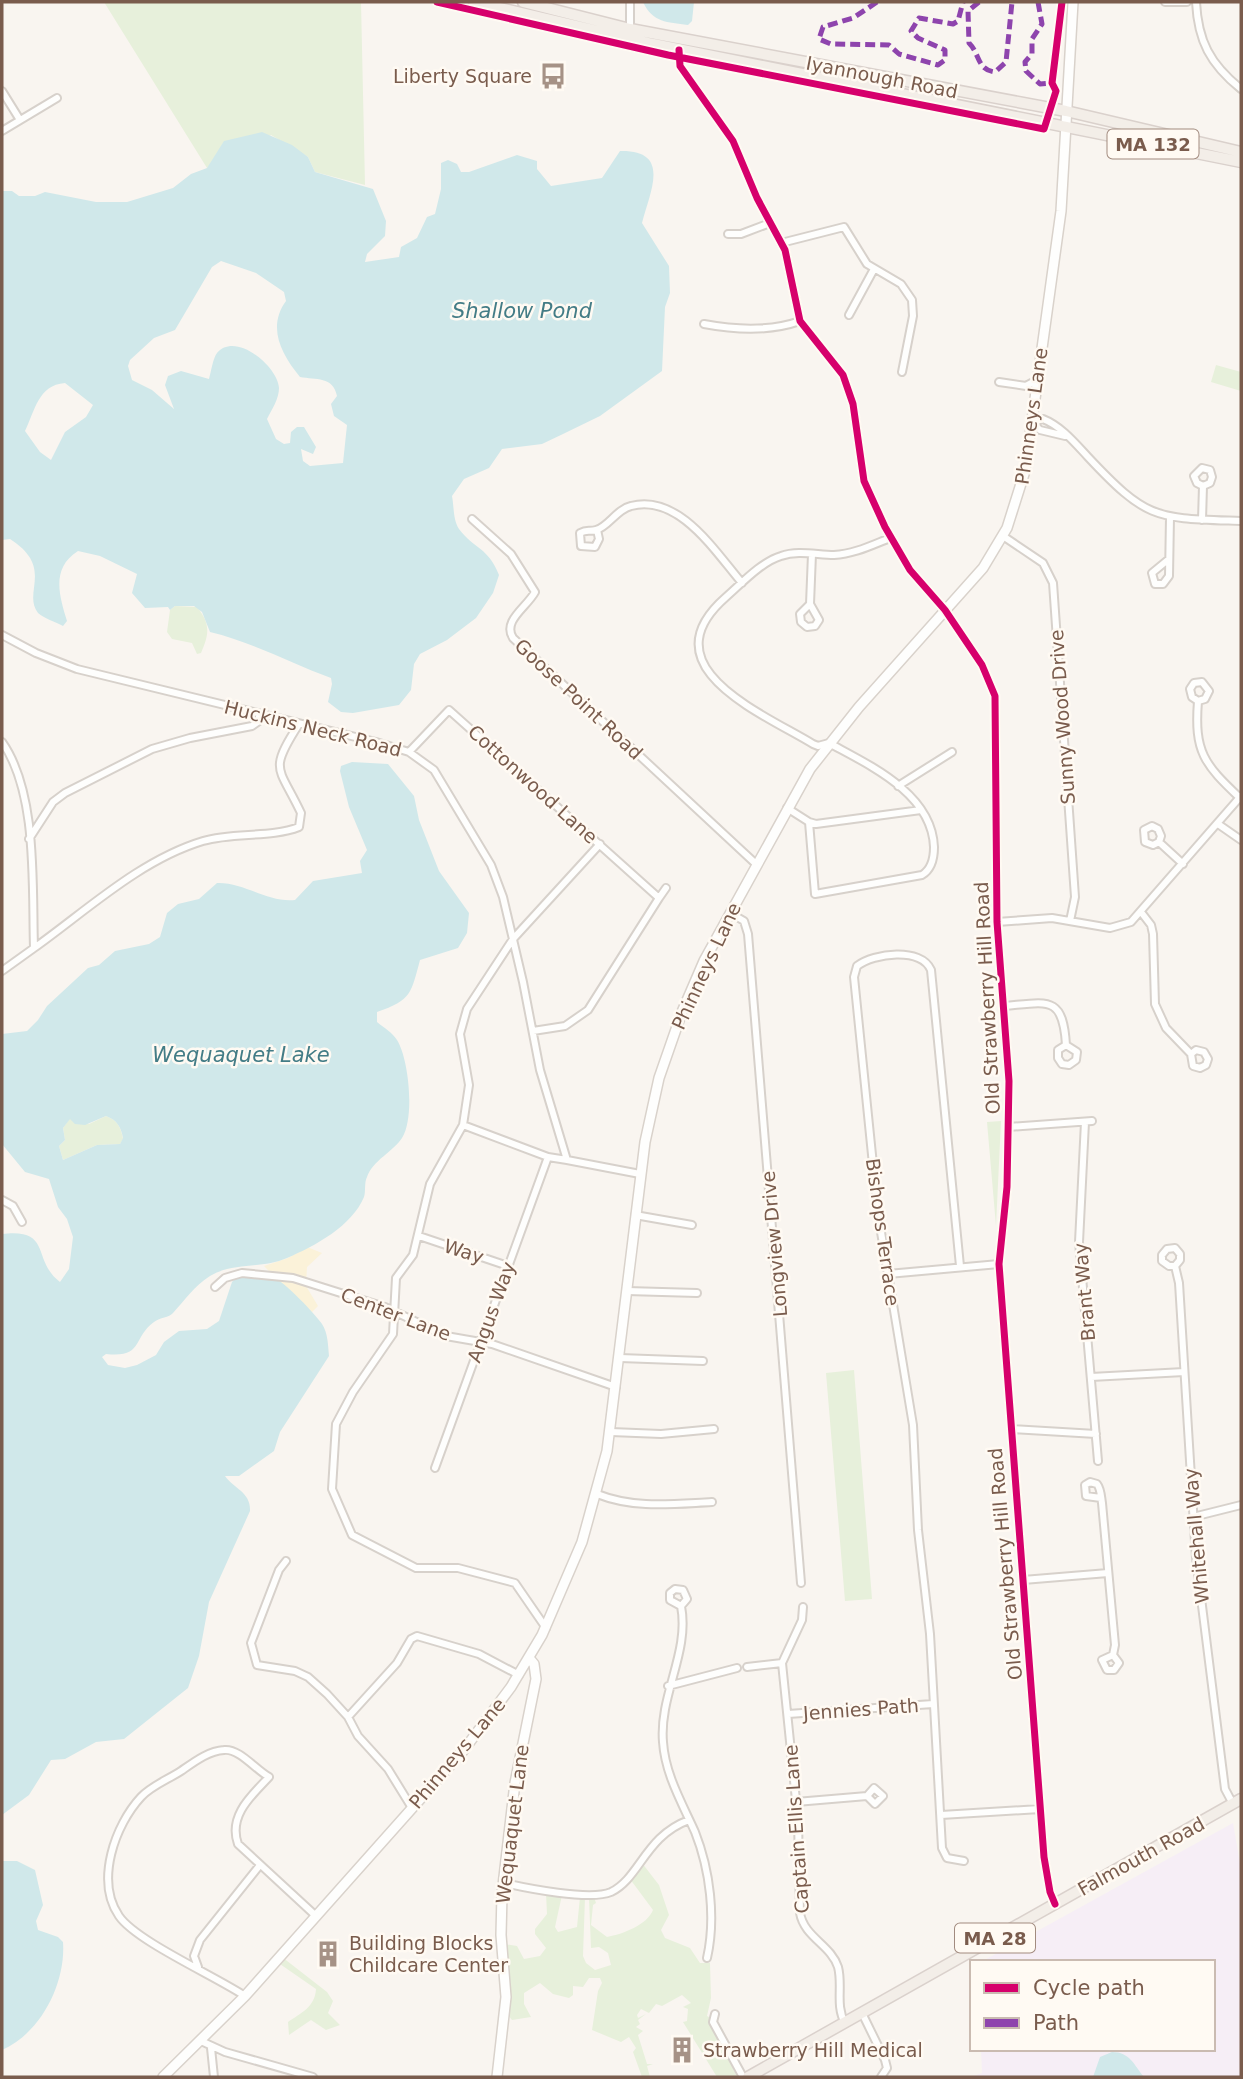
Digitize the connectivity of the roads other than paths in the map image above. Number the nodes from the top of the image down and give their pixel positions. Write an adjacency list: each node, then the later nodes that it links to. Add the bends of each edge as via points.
1 (474, 2): 9 (main road, Iyannough Road / MA 132)
2 (523, 2): 8 (main road, Iyannough Road / MA 132)
3 (630, 2): 8 (street)
4 (1073, 2): 13 (main road, Phinneys Lane)
5 (1166, 2): 6 (street)
6 (1187, 2)
7 (1196, 2): 10 (street, via 1205,50)
8 (630, 29): 13 (main road, Iyannough Road / MA 132)
9 (679, 50): 15 (main road, Iyannough Road / MA 132); 19 (street, via 680,66 733,141)
10 (1241, 89)
11 (2, 91): 14 (street)
12 (57, 98): 14 (street)
13 (1066, 111): 15 (main road, Phinneys Lane); 17 (main road, Iyannough Road / MA 132)
14 (20, 120): 16 (street)
15 (1065, 127): 18 (main road, Iyannough Road / MA 132); 27 (main road, Phinneys Lane, via 1061,211)
16 (2, 131)
17 (1241, 152)
18 (1241, 162)
19 (770, 223): 20 (street); 21 (street)
20 (729, 234)
21 (781, 243): 22 (street, via 844,227); 24 (street, via 791,265)
22 (874, 269): 23 (street); 26 (street, via 901,284 912,300)
23 (849, 315)
24 (800, 321): 25 (street, via 755,329); 38 (street, Old Strawberry Hill Road, via 846,382 864,481)
25 (704, 324)
26 (902, 372)
27 (1037, 380): 28 (street, via 1026,386); 29 (main road, Phinneys Lane)
28 (999, 383)
29 (1031, 422): 30 (street, via 1037,429); 30 (street, via 1046,420); 37 (main road, Phinneys Lane, via 1020,494)
30 (1065, 436): 32 (street, via 1126,497)
31 (1203, 486): 34 (street)
32 (1170, 517): 34 (street); 40 (street)
33 (472, 519): 62 (street, Goose Point Road, via 511,555 535,592 511,622 513,638)
34 (1202, 520): 35 (street)
35 (1241, 521)
36 (597, 530): 41 (street, via 630,506 662,507 682,517)
37 (1003, 536): 43 (main road, Phinneys Lane, via 983,568); 68 (street, Sunny Wood Drive, via 1043,563 1053,583 1075,897)
38 (890, 538): 39 (street, via 844,554); 43 (street, Old Strawberry Hill Road, via 910,570)
39 (812, 554): 41 (street, via 777,557); 42 (street)
40 (1169, 559)
41 (743, 583): 49 (street, via 704,621 699,640 705,669 730,694 813,744)
42 (810, 604)
43 (945, 610): 49 (main road, Phinneys Lane); 69 (street, Old Strawberry Hill Road, via 982,665 995,696)
44 (2, 635): 46 (street, Huckins Neck Road, via 77,669)
45 (1198, 701): 53 (street, via 1196,734 1202,756)
46 (258, 714): 47 (street, Huckins Neck Road); 58 (street, via 252,726 152,749 65,793 53,802)
47 (299, 724): 50 (street, Huckins Neck Road); 71 (street, via 278,768 301,813 299,827 237,833 191,845 146,869)
48 (2, 742): 58 (street, via 19,780)
49 (829, 743): 52 (street); 54 (main road, Phinneys Lane)
50 (409, 752): 61 (street, Cottonwood Lane, via 449,710); 70 (street, Huckins Neck Road, via 434,770 486,856)
51 (952, 752): 52 (street)
52 (898, 786): 55 (street)
53 (1241, 797): 57 (street)
54 (787, 808): 56 (street); 62 (main road, Phinneys Lane)
55 (921, 810): 56 (street); 56 (street, via 934,844 926,873 815,894)
56 (809, 822)
57 (1218, 824): 59 (street); 63 (street)
58 (29, 839): 71 (street)
59 (1241, 840)
60 (1159, 842): 63 (street)
61 (600, 844): 65 (street, Cottonwood Lane); 70 (street)
62 (756, 864): 67 (main road, Phinneys Lane)
63 (1183, 864): 66 (street)
64 (666, 888): 65 (street)
65 (659, 898): 74 (street, via 588,1010 565,1026)
66 (1141, 912): 68 (street, via 1131,922 1110,928); 76 (street, via 1152,929 1157,1010 1171,1035)
67 (730, 914): 81 (main road, Phinneys Lane, via 691,990 669,1046 653,1100); 116 (street, Longview Drive, via 744,921 748,933)
68 (1070, 921): 69 (street)
69 (997, 922): 73 (street, Old Strawberry Hill Road)
70 (513, 939): 74 (street, Huckins Neck Road); 77 (street, via 467,1009 461,1027 469,1094)
71 (34, 948): 72 (street)
72 (2, 971)
73 (1005, 1006): 75 (street, via 1042,1002 1056,1006 1063,1016); 78 (street, Old Strawberry Hill Road)
74 (533, 1031): 80 (street, Huckins Neck Road)
75 (1066, 1045)
76 (1191, 1054)
77 (463, 1125): 79 (street); 86 (street, via 430,1184)
78 (1008, 1127): 87 (street, Old Strawberry Hill Road); 100 (street, Brant Way, via 1089,1121 1079,1242)
79 (548, 1157): 80 (street); 88 (street, Angus Way)
80 (567, 1160): 81 (street)
81 (640, 1174): 83 (main road, Phinneys Lane)
82 (2, 1200): 84 (street, via 13,1206)
83 (635, 1215): 85 (street); 93 (main road, Phinneys Lane)
84 (22, 1222)
85 (692, 1225)
86 (419, 1236): 88 (street, Way); 95 (street, via 413,1255 396,1278)
87 (999, 1264): 89 (street); 103 (street, Old Strawberry Hill Road)
88 (508, 1266): 96 (street, Angus Way)
89 (960, 1266): 91 (street); 91 (street, Bishops Terrace, via 931,970 927,962 914,956 875,958 860,963 854,974 874,1184)
90 (1175, 1266): 99 (street, Whitehall Way)
91 (888, 1273): 127 (street, Bishops Terrace, via 914,1425)
92 (215, 1287): 95 (street, Center Lane, via 225,1278 263,1273)
93 (627, 1290): 94 (street); 97 (main road, Phinneys Lane)
94 (697, 1293)
95 (395, 1311): 96 (street, Center Lane, via 446,1336); 119 (street, via 393,1334 337,1424 332,1489 352,1535 416,1568 458,1568 515,1583)
96 (481, 1342): 101 (street, Center Lane); 107 (street, Angus Way)
97 (620, 1358): 98 (street); 101 (main road, Phinneys Lane)
98 (703, 1361)
99 (1184, 1371): 100 (street); 112 (street, Whitehall Way)
100 (1091, 1377): 105 (street, Brant Way)
101 (617, 1387): 104 (main road, Phinneys Lane)
102 (714, 1429): 104 (street)
103 (1011, 1429): 105 (street); 115 (street, Old Strawberry Hill Road)
104 (611, 1432): 108 (main road, Phinneys Lane)
105 (1096, 1434): 106 (street, Brant Way)
106 (1098, 1461)
107 (435, 1468)
108 (597, 1494): 110 (street, via 644,1506); 119 (main road, Phinneys Lane)
109 (1101, 1498): 114 (street)
110 (712, 1502)
111 (1241, 1504): 112 (street)
112 (1193, 1517): 131 (street, Whitehall Way, via 1225,1789)
113 (286, 1561): 129 (street, via 251,1643 257,1665 283,1667 308,1677)
114 (1108, 1573): 115 (street); 120 (street)
115 (1023, 1580): 134 (street, Old Strawberry Hill Road)
116 (801, 1583)
117 (681, 1606): 126 (street, via 682,1635)
118 (803, 1607): 122 (street, via 802,1620)
119 (545, 1628): 121 (main road, Phinneys Lane)
120 (1113, 1655)
121 (529, 1658): 125 (main road, Phinneys Lane); 139 (main road, Wequaquet Lane, via 536,1679 515,1783)
122 (782, 1664): 123 (street); 128 (street, Captain Ellis Lane)
123 (747, 1667)
124 (737, 1668): 126 (street)
125 (519, 1675): 129 (street, via 480,1654 417,1636); 133 (main road, Phinneys Lane, via 470,1744)
126 (668, 1686): 136 (street, via 663,1748)
127 (933, 1704): 128 (street, Jennies Path); 135 (street, Bishops Terrace)
128 (788, 1714): 132 (street, Captain Ellis Lane)
129 (348, 1717): 133 (street)
130 (867, 1796): 132 (street)
131 (1237, 1801): 140 (main road, Falmouth Road / MA 28)
132 (796, 1802): 147 (street, Captain Ellis Lane, via 801,1920 838,1967 839,2008)
133 (412, 1808): 141 (main road, Phinneys Lane)
134 (1040, 1809): 135 (street); 140 (street, Old Strawberry Hill Road)
135 (941, 1815): 137 (street, Bishops Terrace, via 943,1852 950,1859)
136 (689, 1820): 139 (street, via 664,1832 610,1892 587,1894); 142 (street, via 709,1888)
137 (964, 1861)
138 (260, 1865): 141 (street); 143 (street, via 200,1940 194,1956); 143 (street, via 238,1844 233,1828 241,1809 269,1777 230,1751 205,1755 142,1796 124,1820 111,1857 111,1901 119,1917 139,1935)
139 (503, 1883): 153 (main road, Wequaquet Lane, via 505,2008)
140 (1055, 1904): 145 (main road, Falmouth Road / MA 28)
141 (316, 1916): 144 (main road, Phinneys Lane)
142 (707, 1958)
143 (198, 1967): 144 (street)
144 (245, 1996): 148 (main road, Phinneys Lane)
145 (862, 2013): 147 (main road, Falmouth Road / MA 28); 156 (street, via 886,2060)
146 (715, 2014): 154 (street, via 713,2021)
147 (845, 2023): 155 (main road, Falmouth Road / MA 28)
148 (201, 2041): 149 (street); 150 (main road, Phinneys Lane)
149 (211, 2048): 151 (street); 152 (street)
150 (163, 2077)
151 (214, 2077)
152 (313, 2077)
153 (497, 2077)
154 (743, 2077)
155 (748, 2077)
156 (881, 2077)

